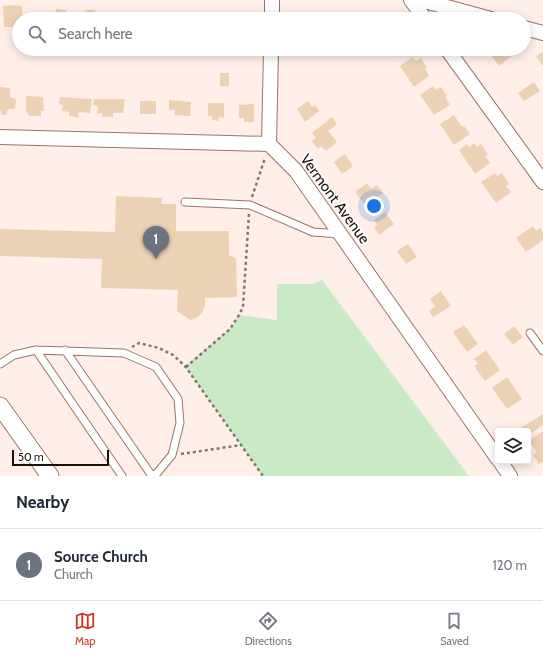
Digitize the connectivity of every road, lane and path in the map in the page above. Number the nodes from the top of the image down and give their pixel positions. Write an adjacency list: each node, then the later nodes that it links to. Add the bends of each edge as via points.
1 (272, 0): 4 (street)
2 (411, 0): 5 (street)
3 (421, 0): 6 (street)
4 (272, 12)
5 (420, 12)
6 (465, 12)
7 (531, 30): 8 (street)
8 (543, 33)
9 (271, 56): 12 (street)
10 (452, 56): 13 (street)
11 (0, 136): 12 (street)
12 (269, 144): 15 (street, Vermont Avenue, via 296,171)
13 (543, 182)
14 (185, 202): 15 (lane, via 250,205 313,232)
15 (341, 234): 26 (street, Vermont Avenue)
16 (246, 254): 23 (path, via 244,300 239,315 230,329)
17 (530, 332): 21 (lane)
18 (139, 343): 23 (path, via 173,355)
19 (36, 350): 20 (lane); 22 (lane, via 14,355); 30 (lane)
20 (65, 350): 27 (lane, via 124,353 156,367 178,399 180,423); 31 (lane)
21 (543, 352)
22 (0, 364)
23 (186, 367): 25 (path)
24 (0, 406): 29 (street)
25 (241, 445): 27 (path); 32 (path)
26 (495, 454)
27 (172, 455): 31 (lane)
28 (502, 464): 33 (street, Vermont Avenue)
29 (50, 476)
30 (122, 476)
31 (153, 476)
32 (263, 476)
33 (510, 476)

